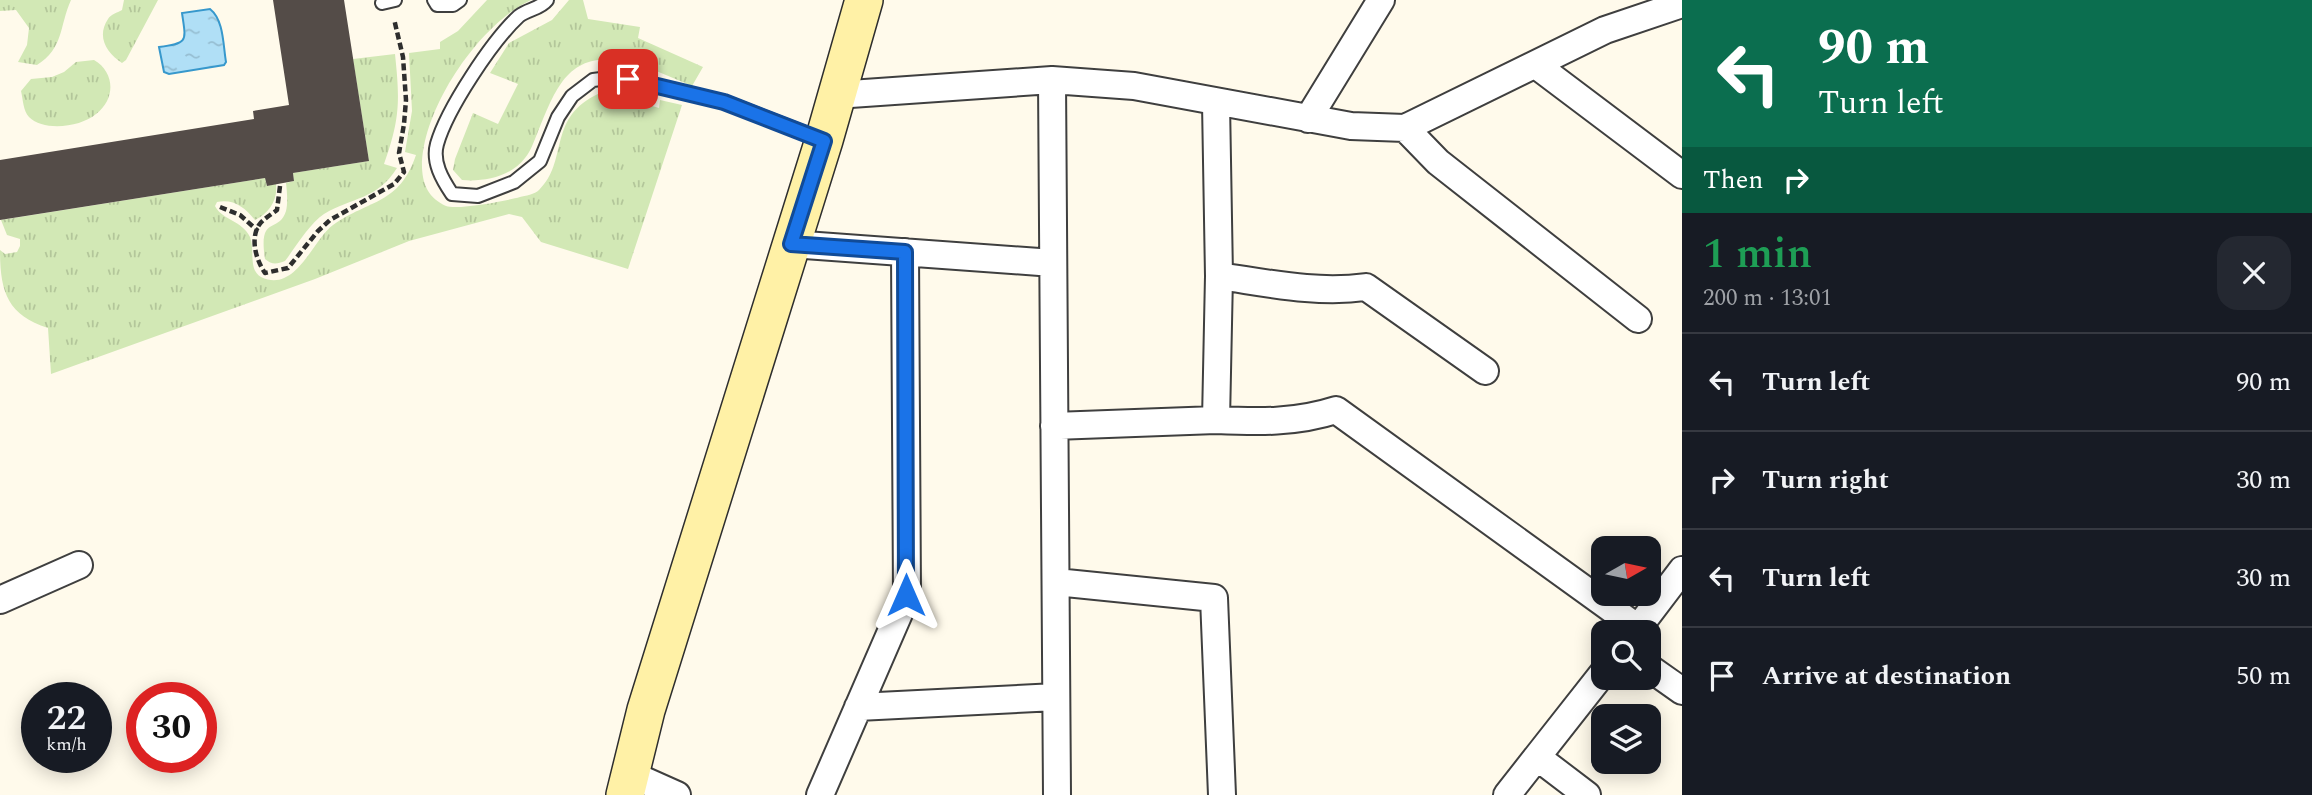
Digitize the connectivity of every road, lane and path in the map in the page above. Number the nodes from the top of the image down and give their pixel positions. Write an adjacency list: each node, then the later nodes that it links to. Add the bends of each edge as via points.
1 (434, 0): 2 (lane, via 437,5 453,5)
2 (460, 0)
3 (547, 0): 14 (lane, via 521,14 487,52 453,108 436,145 439,175 452,194 478,196 514,182 540,161 558,117 572,96 593,80 628,79 724,102)
4 (864, 0): 10 (main road)
5 (1381, 0): 12 (street)
6 (389, 1): 18 (path, via 403,57 406,100 399,153 404,172 394,184 330,220 288,268 265,273 257,260)
7 (1682, 4): 8 (street, via 1605,30)
8 (1535, 65): 13 (street); 15 (street)
9 (1052, 80): 10 (street); 11 (street, via 1134,86); 21 (street)
10 (836, 95): 14 (main road)
11 (1216, 103): 12 (street); 22 (street)
12 (1308, 119): 13 (street)
13 (1405, 128): 23 (street, via 1438,162)
14 (824, 141): 19 (main road)
15 (1682, 176)
16 (281, 186): 18 (path, via 277,210)
17 (220, 207): 18 (path, via 240,215)
18 (258, 230)
19 (791, 244): 20 (street); 39 (main road, via 646,710)
20 (905, 252): 21 (street); 37 (street, via 906,595)
21 (1053, 263): 26 (street)
22 (1219, 276): 24 (street, via 1312,290 1366,286); 25 (street)
23 (1638, 319)
24 (1485, 371)
25 (1216, 420): 26 (street); 31 (street, via 1266,423 1336,410)
26 (1054, 426): 29 (street)
27 (79, 565): 30 (street)
28 (1682, 570): 32 (street)
29 (1056, 582): 36 (street); 43 (street, via 1214,597)
30 (0, 600)
31 (1623, 620)
32 (1644, 620)
33 (1661, 676): 35 (street)
34 (1591, 688): 38 (street)
35 (1682, 691)
36 (1056, 697): 37 (street); 42 (street)
37 (858, 707): 41 (street)
38 (1537, 757): 44 (street); 45 (street)
39 (628, 785): 40 (street)
40 (677, 795)
41 (820, 795)
42 (1057, 795)
43 (1222, 795)
44 (1507, 795)
45 (1587, 795)

